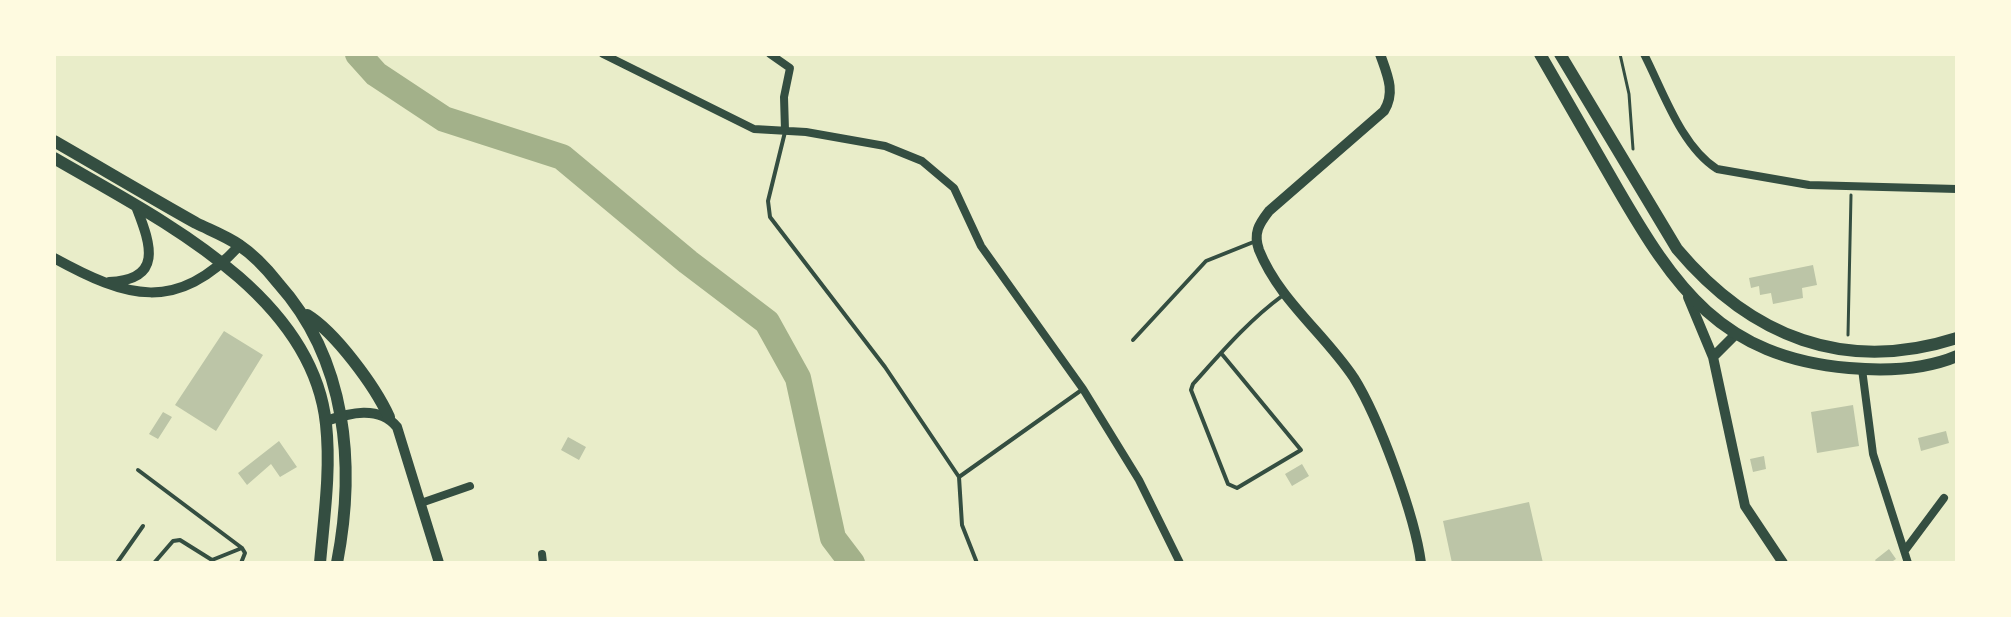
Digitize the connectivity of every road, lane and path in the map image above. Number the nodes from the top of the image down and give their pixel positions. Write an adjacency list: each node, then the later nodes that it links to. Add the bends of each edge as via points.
1 (603, 54): 8 (street, via 754,129)
2 (770, 54): 8 (street, via 790,68)
3 (1380, 54): 15 (street, via 1390,102 1269,211 1257,226)
4 (1540, 54): 21 (main road, via 1657,258)
5 (1560, 54): 26 (main road, via 1656,218 1700,277 1754,319 1790,336)
6 (1620, 54): 10 (path)
7 (1644, 54): 12 (street, via 1704,161 1752,178)
8 (785, 130): 31 (street, via 885,146 922,161 954,188 981,246); 36 (lane, via 768,201 774,227 877,356)
9 (54, 141): 16 (main road)
10 (1634, 154)
11 (54, 158): 14 (main road)
12 (1851, 186): 13 (street); 26 (path)
13 (1957, 189)
14 (137, 209): 18 (main road); 19 (street, via 151,248 149,262 128,281)
15 (1256, 241): 20 (street); 25 (lane, via 1206,261)
16 (240, 245): 18 (street); 22 (main road)
17 (54, 258): 19 (street)
18 (223, 263): 19 (street, via 182,287 152,295); 34 (main road, via 285,323 314,380)
19 (99, 283)
20 (1285, 294): 27 (lane); 52 (street, via 1363,396 1397,479)
21 (1688, 297): 23 (main road); 29 (street)
22 (300, 311): 32 (main road, via 327,362); 33 (main road, via 324,328)
23 (1736, 334): 29 (street); 30 (main road, via 1812,363)
24 (1957, 338): 26 (main road, via 1930,347)
25 (1133, 340)
26 (1848, 351)
27 (1221, 353): 27 (lane, via 1301,450 1237,488 1228,484 1191,397 1193,384)
28 (1957, 356): 30 (main road, via 1912,367)
29 (1713, 357): 53 (street, via 1745,506)
30 (1862, 369): 42 (street, via 1873,454)
31 (1083, 389): 36 (lane); 51 (street, via 1139,480)
32 (343, 415): 33 (street); 34 (street); 48 (main road, via 347,479)
33 (389, 417): 39 (street, via 397,427)
34 (326, 421): 47 (main road, via 328,475)
35 (138, 470): 41 (lane)
36 (959, 477): 50 (lane, via 962,525)
37 (470, 486): 39 (street)
38 (1944, 498): 42 (street)
39 (421, 503): 49 (street)
40 (143, 526): 44 (lane)
41 (242, 548): 43 (lane); 46 (lane)
42 (1906, 549): 54 (street)
43 (204, 561): 45 (lane, via 180,540)
44 (117, 563)
45 (154, 563)
46 (241, 563)
47 (320, 563)
48 (337, 563)
49 (439, 563)
50 (977, 563)
51 (1180, 563)
52 (1421, 563)
53 (1783, 563)
54 (1908, 563)

